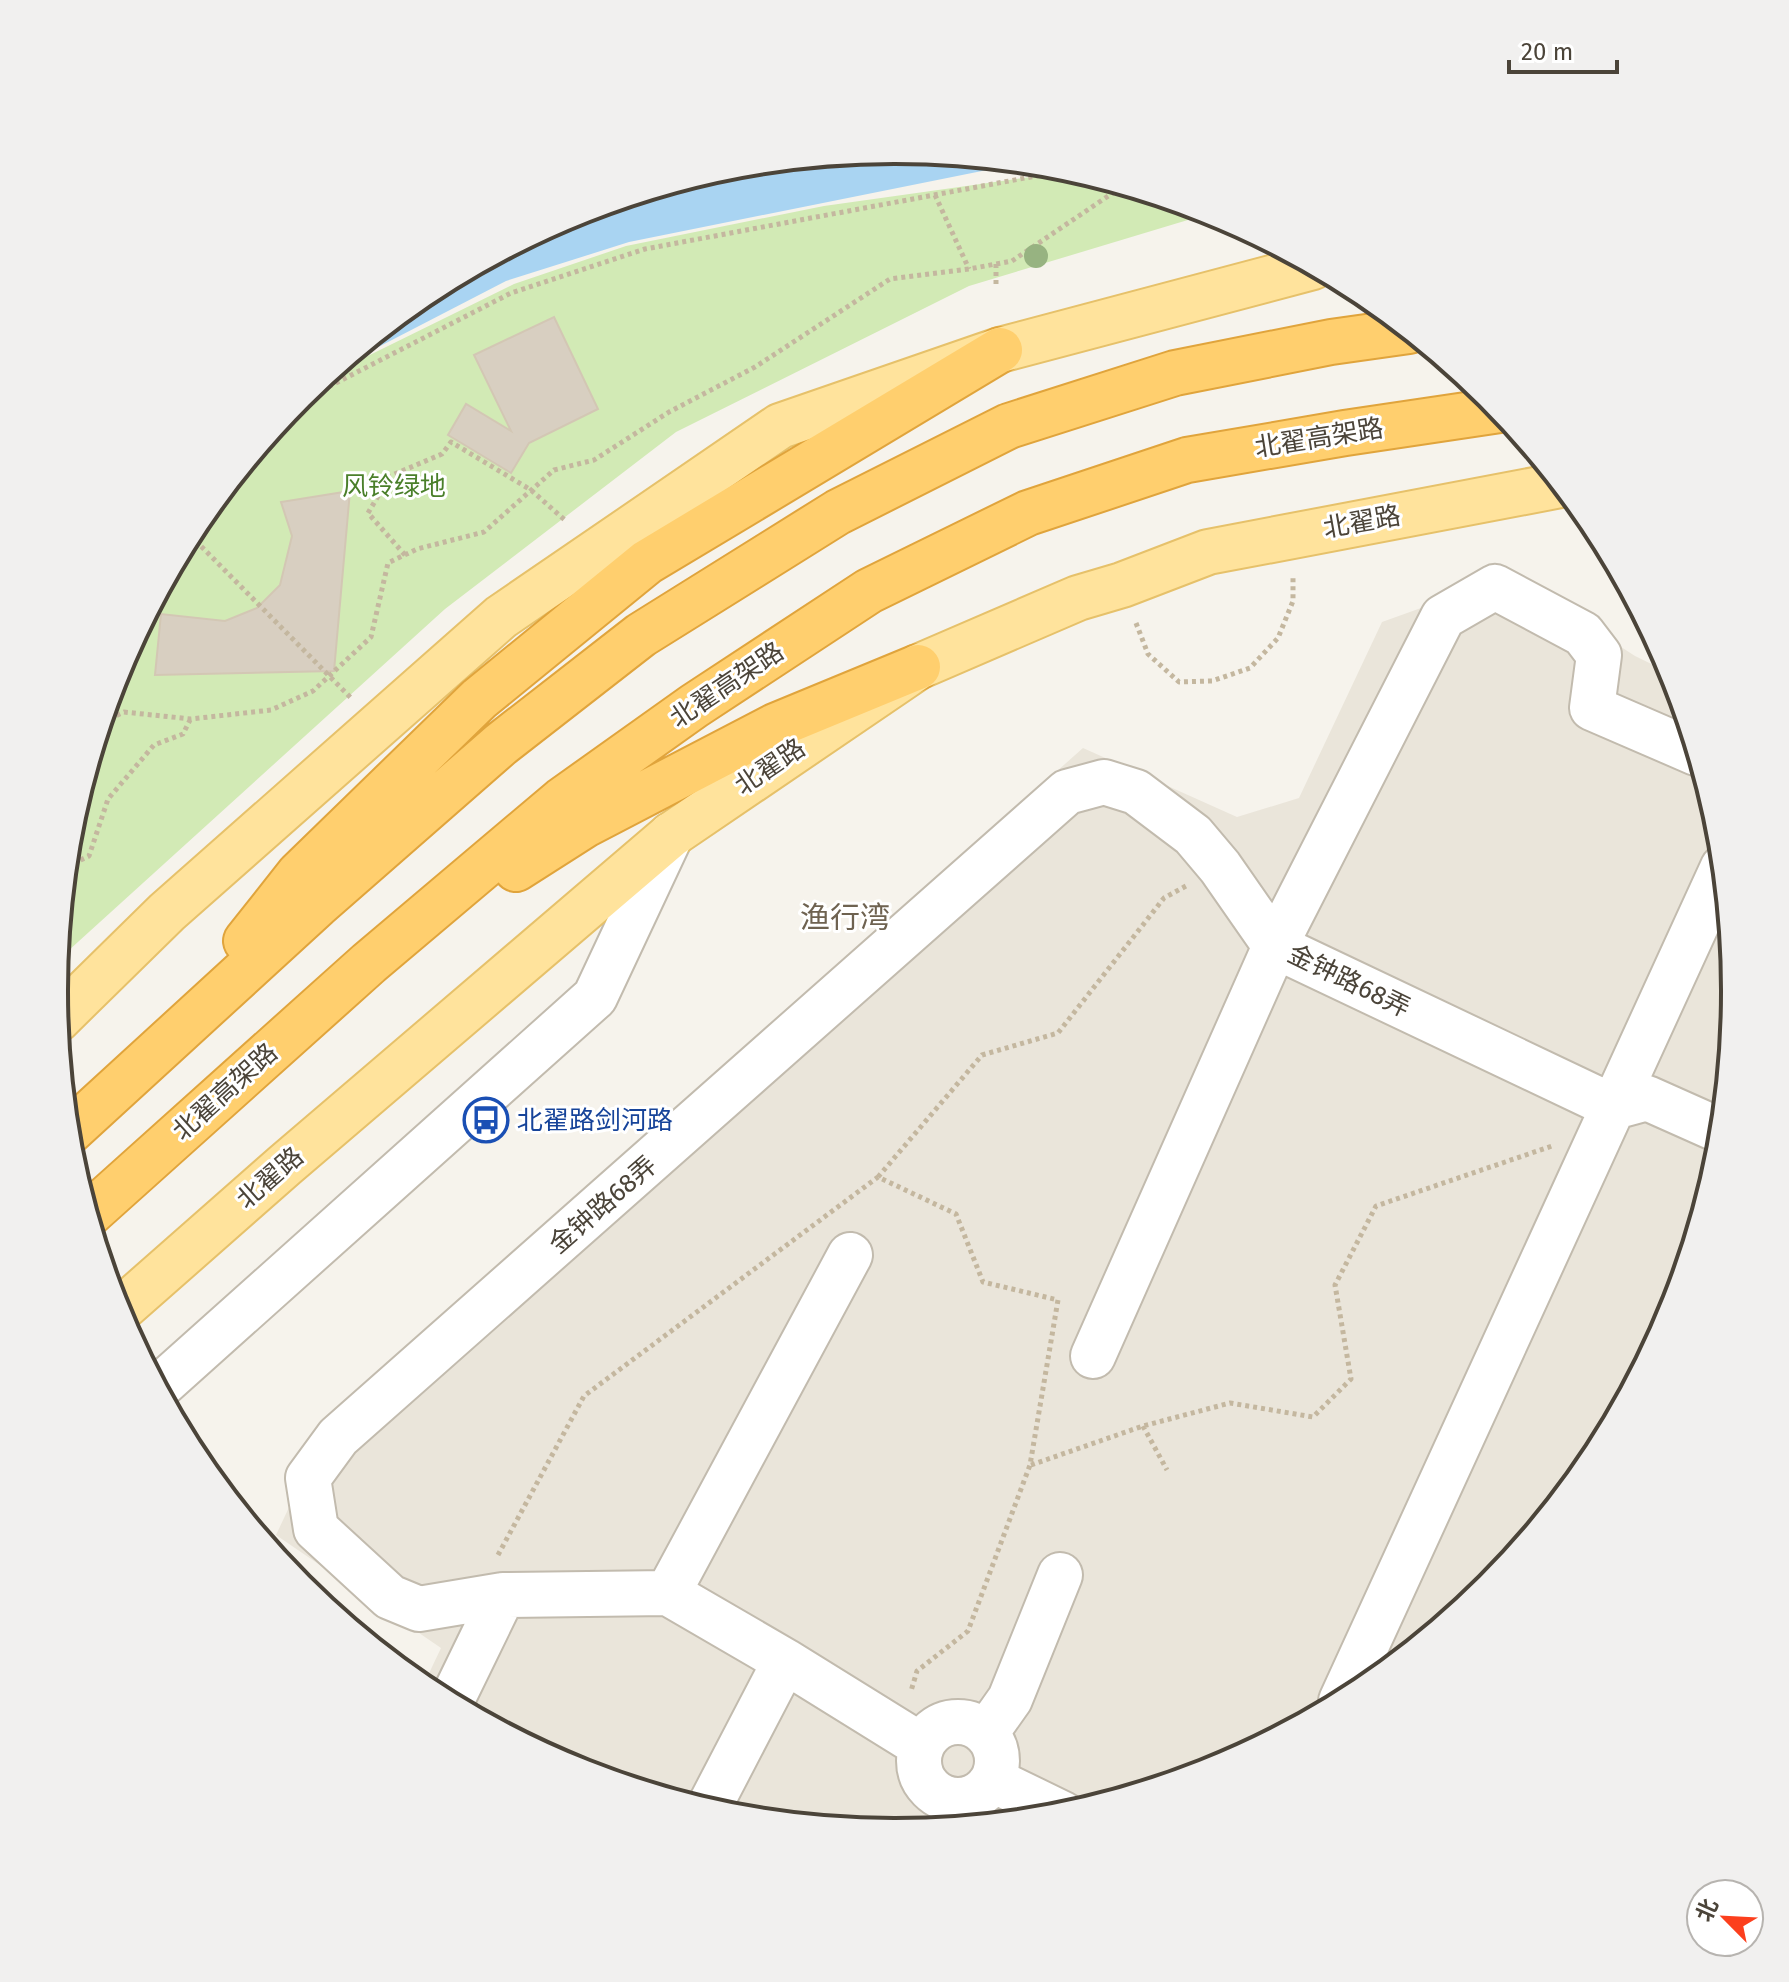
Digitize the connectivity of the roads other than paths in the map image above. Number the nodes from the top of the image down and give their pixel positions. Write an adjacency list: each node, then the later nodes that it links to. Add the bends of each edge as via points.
1 (1300, 271): 3 (main road)
2 (1395, 333): 13 (highway, via 1175,373 1009,426 838,512 641,635 501,744)
3 (1000, 350): 12 (main road, via 780,426 501,617 167,912); 13 (highway, via 647,562 479,699 299,874)
4 (1484, 412): 11 (highway, 北翟高架路, via 1187,460 1028,513 869,591 562,800)
5 (1549, 487): 6 (main road, 北翟路, via 1208,552 1078,598)
6 (918, 667): 8 (main road, 北翟路); 11 (highway, via 775,726 585,825)
7 (1684, 748): 10 (street, via 1592,708 1599,655 1583,634 1495,587 1443,617)
8 (671, 835): 19 (main road, 北翟路); 21 (street, via 595,997)
9 (1714, 886): 14 (street)
10 (1275, 946): 14 (street, 金钟路68弄); 20 (street); 24 (street, 金钟路68弄, via 1193,835 1136,792 1104,782 1067,792 338,1437 308,1478 316,1529 390,1597 419,1609)
11 (369, 963): 17 (highway, 北翟高架路)
12 (69, 1009)
13 (166, 1043): 15 (highway)
14 (1608, 1119): 16 (street, via 1647,1098); 26 (street)
15 (79, 1123)
16 (1709, 1126)
17 (97, 1207)
18 (850, 1255): 23 (street)
19 (129, 1302)
20 (1093, 1356)
21 (166, 1381)
22 (1060, 1575): 28 (street, via 1010,1699)
23 (668, 1593): 24 (street, 金钟路68弄); 25 (street)
24 (489, 1597): 27 (street)
25 (785, 1661): 29 (street); 31 (street)
26 (1351, 1680)
27 (455, 1691)
28 (986, 1733): 29 (street, via 962,1722 948,1723); 30 (street, via 998,1758)
29 (911, 1739): 33 (street, via 922,1779)
30 (993, 1780): 32 (street); 33 (street, via 981,1794)
31 (714, 1797)
32 (1042, 1804)
33 (943, 1813)

